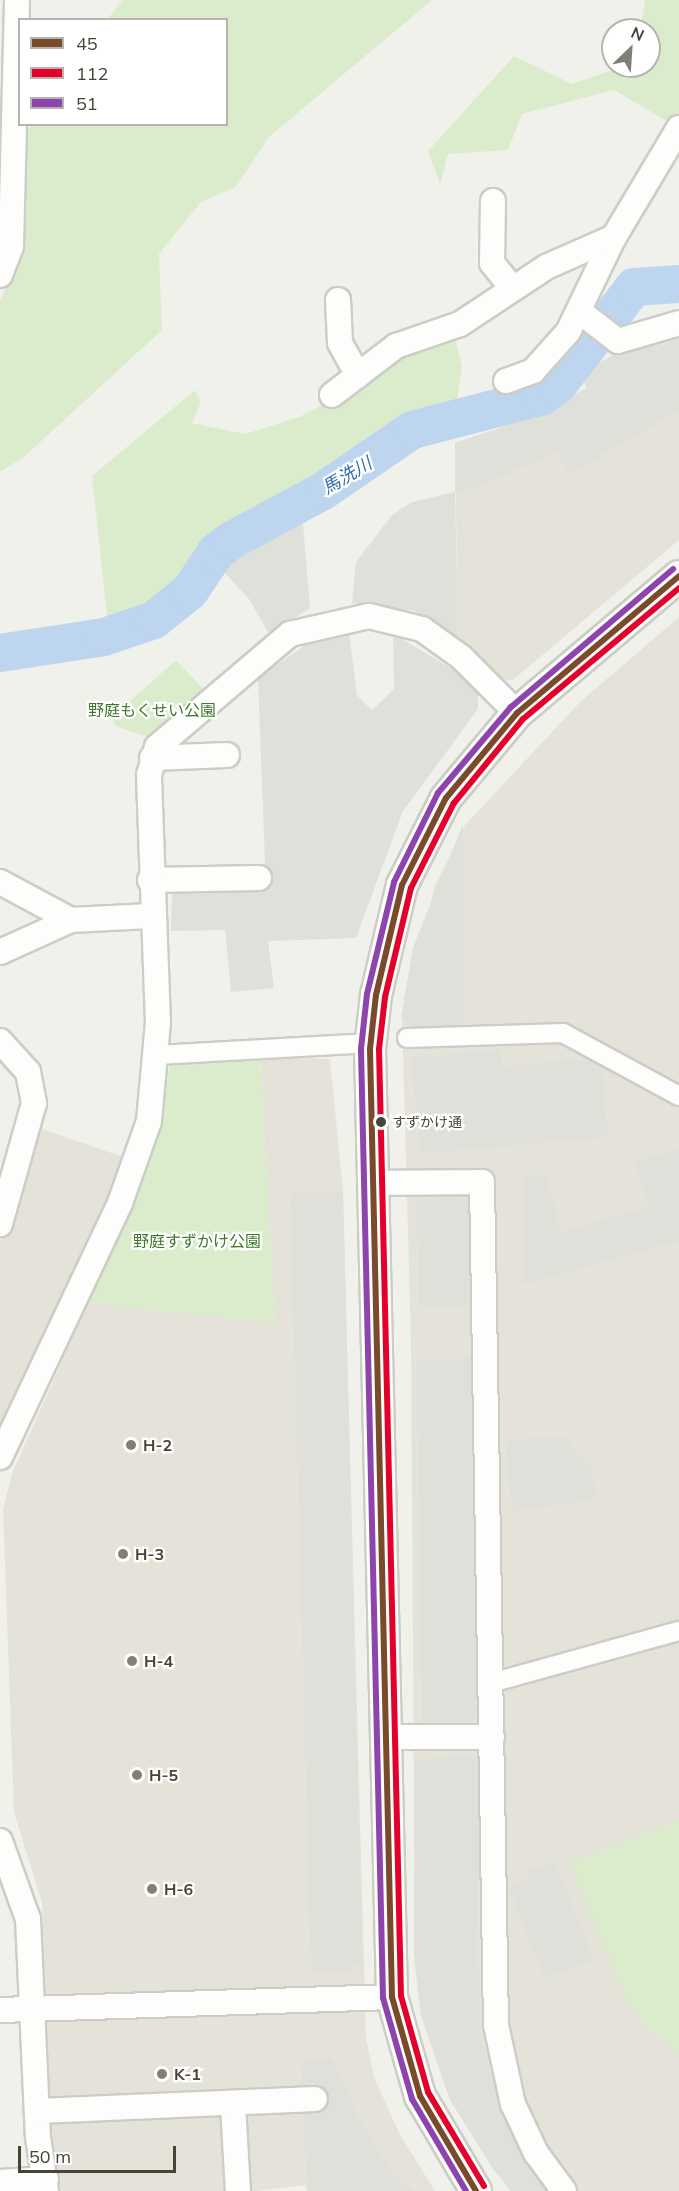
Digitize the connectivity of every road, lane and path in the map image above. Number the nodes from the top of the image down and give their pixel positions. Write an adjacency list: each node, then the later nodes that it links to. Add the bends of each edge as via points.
1 (17, 0): 2 (street)
2 (9, 24): 6 (street, via 11,246)
3 (679, 128): 5 (street)
4 (493, 201): 7 (street, via 492,263)
5 (614, 237): 7 (street, via 546,267); 9 (street)
6 (0, 275)
7 (513, 289): 11 (street, via 460,324 396,346)
8 (338, 300): 11 (street, via 340,343)
9 (579, 311): 10 (street, via 618,341 657,325); 12 (street, via 533,370)
10 (679, 323)
11 (358, 375): 13 (street)
12 (506, 381)
13 (332, 395)
14 (679, 576): 15 (street)
15 (518, 713): 17 (street, via 461,657 422,629 369,616 337,620 290,634 157,747); 26 (street, via 446,798 402,885 385,941)
16 (228, 755): 17 (street)
17 (152, 758): 19 (street)
18 (259, 878): 19 (street)
19 (150, 880): 21 (street)
20 (0, 882): 22 (street)
21 (150, 916): 22 (street); 27 (street)
22 (71, 920): 23 (street)
23 (0, 952)
24 (407, 1038): 28 (street, via 563,1033)
25 (0, 1041): 30 (street, via 28,1072 34,1103)
26 (371, 1043): 27 (street); 29 (street)
27 (157, 1055): 31 (street, via 149,1121 120,1203)
28 (679, 1096)
29 (373, 1183): 33 (street, via 482,1182); 34 (street)
30 (0, 1224)
31 (0, 1457)
32 (679, 1631): 33 (street)
33 (491, 1683): 35 (street)
34 (386, 1737): 35 (street); 37 (street)
35 (492, 1737): 47 (street, via 496,2025 502,2066 536,2152)
36 (0, 1841): 38 (street, via 28,1918)
37 (392, 1997): 38 (street); 46 (street, via 420,2096)
38 (34, 2009): 39 (street); 42 (street)
39 (0, 2010)
40 (315, 2099): 41 (street)
41 (233, 2105): 42 (street); 45 (street)
42 (39, 2111): 44 (street)
43 (0, 2182): 44 (street)
44 (46, 2185)
45 (238, 2191)
46 (476, 2191)
47 (564, 2191)

